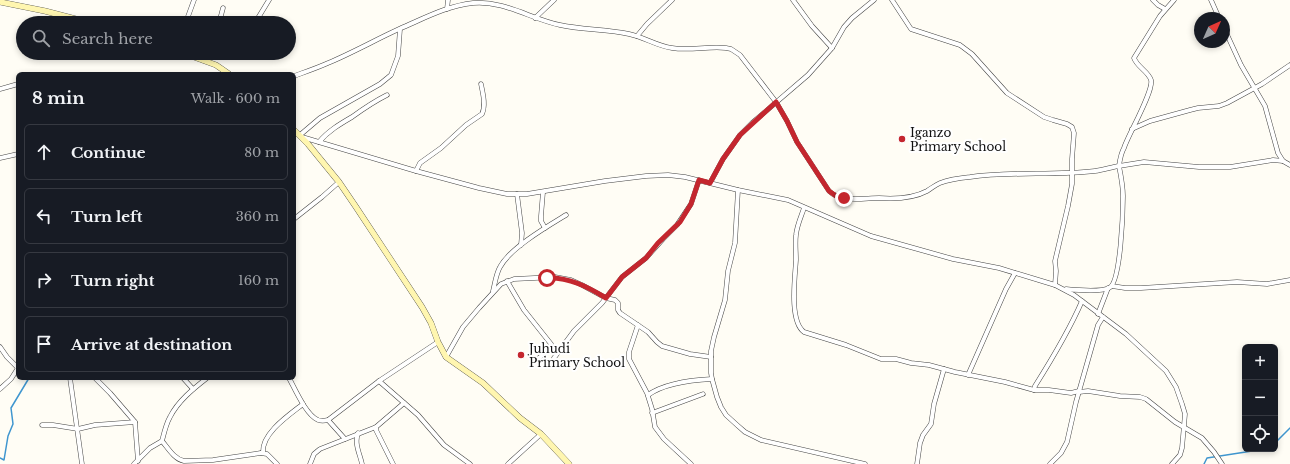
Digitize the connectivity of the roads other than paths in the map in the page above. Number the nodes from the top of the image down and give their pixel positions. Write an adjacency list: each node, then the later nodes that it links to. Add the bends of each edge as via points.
1 (194, 0): 18 (street)
2 (269, 0): 20 (street)
3 (448, 0): 14 (street)
4 (554, 0): 21 (street)
5 (672, 0): 23 (street)
6 (793, 0): 25 (street)
7 (874, 0): 25 (street, via 844,27)
8 (892, 0): 45 (street, via 911,28 960,45 972,54 1007,93 1044,117 1072,127)
9 (1153, 0): 15 (street)
10 (1174, 0): 15 (street)
11 (1211, 0): 16 (street)
12 (0, 2): 17 (street)
13 (223, 8): 19 (street)
14 (447, 9): 21 (street, via 486,3); 22 (street)
15 (1165, 9): 36 (street, via 1134,58 1151,80 1145,103)
16 (1217, 12)
17 (64, 16)
18 (188, 16)
19 (221, 16)
20 (259, 16)
21 (535, 18): 23 (street, via 561,26)
22 (400, 29): 29 (street); 37 (street, via 398,56 392,75)
23 (637, 36): 35 (street, via 671,48 731,49 740,55)
24 (1230, 42): 32 (street)
25 (832, 48): 35 (street, via 808,75)
26 (203, 60): 28 (street)
27 (1290, 65): 32 (street)
28 (226, 72)
29 (296, 75)
30 (481, 84): 44 (street, via 484,96 482,114 423,160)
31 (16, 85): 33 (street)
32 (1254, 88): 36 (street, via 1219,106 1190,110); 41 (street, via 1265,106)
33 (0, 89)
34 (387, 95): 38 (street, via 328,132)
35 (776, 102): 45 (street, via 802,150 829,191 836,196 906,197 927,191 940,183 972,177); 48 (street, via 740,135)
36 (1132, 129): 43 (street)
37 (297, 133): 38 (street); 47 (street)
38 (319, 142): 44 (street)
39 (16, 154): 40 (street)
40 (0, 158)
41 (1282, 161): 42 (street); 43 (street, via 1273,160 1230,167 1144,162)
42 (1290, 164)
43 (1119, 166): 45 (street, via 1096,171); 61 (street, via 1123,218 1120,254 1115,279)
44 (416, 171): 51 (street, via 496,192)
45 (1072, 172): 60 (street, via 1068,206 1055,261)
46 (699, 180): 48 (street); 50 (street, via 677,176 646,176); 64 (street, via 691,204 680,222 646,258 622,277)
47 (339, 182): 54 (street); 69 (street, via 422,307)
48 (710, 183): 49 (street)
49 (738, 190): 52 (street, via 788,200); 72 (street, via 736,237)
50 (543, 192): 51 (street); 55 (street, via 541,221)
51 (517, 194): 56 (street, via 522,233)
52 (804, 208): 57 (street, via 883,240); 76 (street, via 796,235 794,280 795,312 800,329 881,359 896,359)
53 (566, 215): 55 (street)
54 (296, 217)
55 (545, 228): 56 (street)
56 (520, 246): 63 (street, via 500,267)
57 (1015, 273): 60 (street); 78 (street)
58 (1290, 280): 61 (street, via 1267,284 1237,282 1157,288)
59 (507, 281): 63 (street); 64 (street, via 523,278 563,278); 73 (street, via 524,310 551,344 552,347)
60 (1055, 285): 62 (street)
61 (1110, 287): 62 (street); 66 (street)
62 (1064, 289): 65 (street)
63 (492, 293): 71 (street, via 463,327)
64 (606, 298): 68 (street, via 615,300 620,313); 74 (street, via 571,335)
65 (1082, 302): 66 (street); 88 (street)
66 (1098, 314): 67 (street)
67 (1102, 317): 89 (street); 99 (street, via 1166,371 1176,387 1182,404 1185,414)
68 (638, 325): 72 (street, via 662,346); 91 (street, via 628,356)
69 (438, 342): 71 (street); 85 (street)
70 (0, 347): 75 (street)
71 (446, 357): 102 (street, via 482,383)
72 (711, 357): 79 (street)
73 (539, 358)
74 (554, 358)
75 (16, 366)
76 (944, 369): 78 (street); 118 (street, via 935,397 931,424 920,443)
77 (16, 371): 86 (street)
78 (968, 375): 88 (street)
79 (712, 379): 91 (street, via 670,386); 117 (street, via 726,415 745,432 762,440)
80 (70, 380): 100 (street)
81 (97, 380): 96 (street)
82 (185, 380): 87 (street)
83 (204, 380): 87 (street)
84 (290, 380): 93 (street)
85 (379, 381): 92 (street); 95 (street)
86 (0, 389)
87 (193, 389): 104 (street, via 169,418)
88 (1034, 390): 89 (street, via 1071,393)
89 (1079, 391): 99 (street, via 1146,399); 119 (street, via 1065,448)
90 (703, 394): 94 (street)
91 (648, 395): 94 (street)
92 (404, 403): 98 (street); 113 (street, via 444,444)
93 (304, 404): 95 (street, via 310,414 317,419); 105 (street, via 272,431 264,443)
94 (652, 413): 116 (street, via 658,432)
95 (328, 420): 103 (street)
96 (135, 422): 100 (street, via 94,425); 106 (street)
97 (42, 425): 100 (street)
98 (376, 427): 101 (street); 112 (street)
99 (1184, 428): 120 (street, via 1180,455); 121 (street, via 1207,443)
100 (78, 429): 108 (street)
101 (358, 433): 103 (street); 111 (street, via 356,441)
102 (541, 434): 114 (street); 115 (street)
103 (345, 439): 110 (street, via 316,451)
104 (162, 441): 106 (street, via 150,448); 107 (street, via 180,460)
105 (262, 453): 107 (street); 109 (street, via 267,454)
106 (136, 462)
107 (213, 462)
108 (82, 464)
109 (277, 464)
110 (310, 464)
111 (362, 464)
112 (393, 464)
113 (470, 464)
114 (508, 464)
115 (569, 464)
116 (692, 464)
117 (865, 464)
118 (917, 464)
119 (1050, 464)
120 (1172, 464)
121 (1222, 464)

